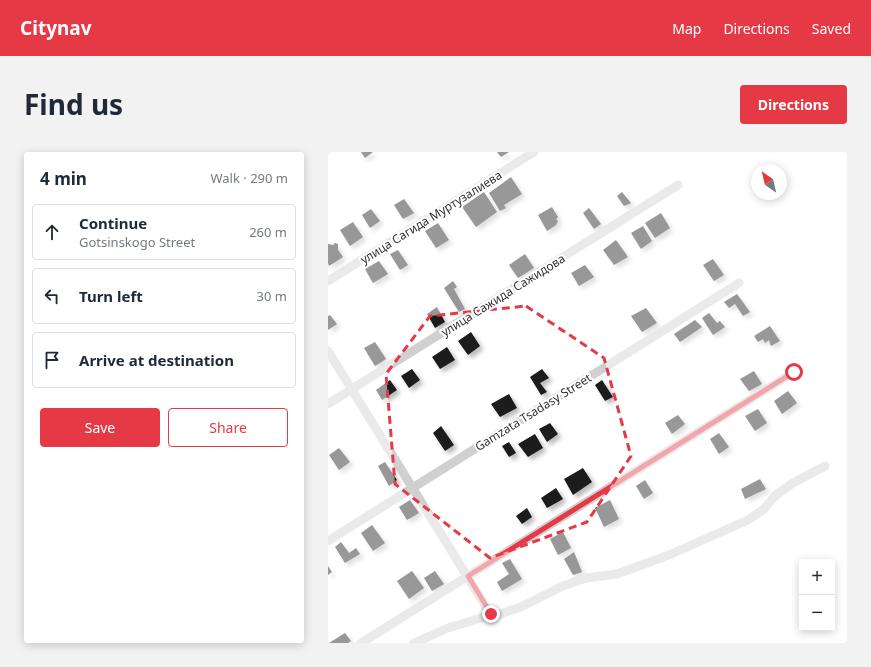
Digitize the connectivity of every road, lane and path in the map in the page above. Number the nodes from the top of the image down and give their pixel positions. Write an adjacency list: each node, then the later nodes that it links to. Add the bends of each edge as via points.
1 (534, 152): 3 (street, улица Сагида Муртузалиева)
2 (678, 185): 7 (street, улица Сажида Сажидова)
3 (328, 281)
4 (739, 283): 10 (street, Gamzata Tsadasy Street)
5 (328, 351): 7 (street)
6 (794, 372): 12 (street)
7 (352, 389): 8 (street, улица Сажида Сажидова); 10 (street)
8 (328, 404)
9 (825, 466): 13 (street, via 793,483 748,520 669,555 617,574 586,578 521,607 500,614)
10 (413, 488): 11 (street, Gamzata Tsadasy Street); 12 (street)
11 (328, 541)
12 (468, 576): 13 (street); 14 (street)
13 (491, 614): 15 (street, via 448,628)
14 (361, 643)
15 (414, 643)

